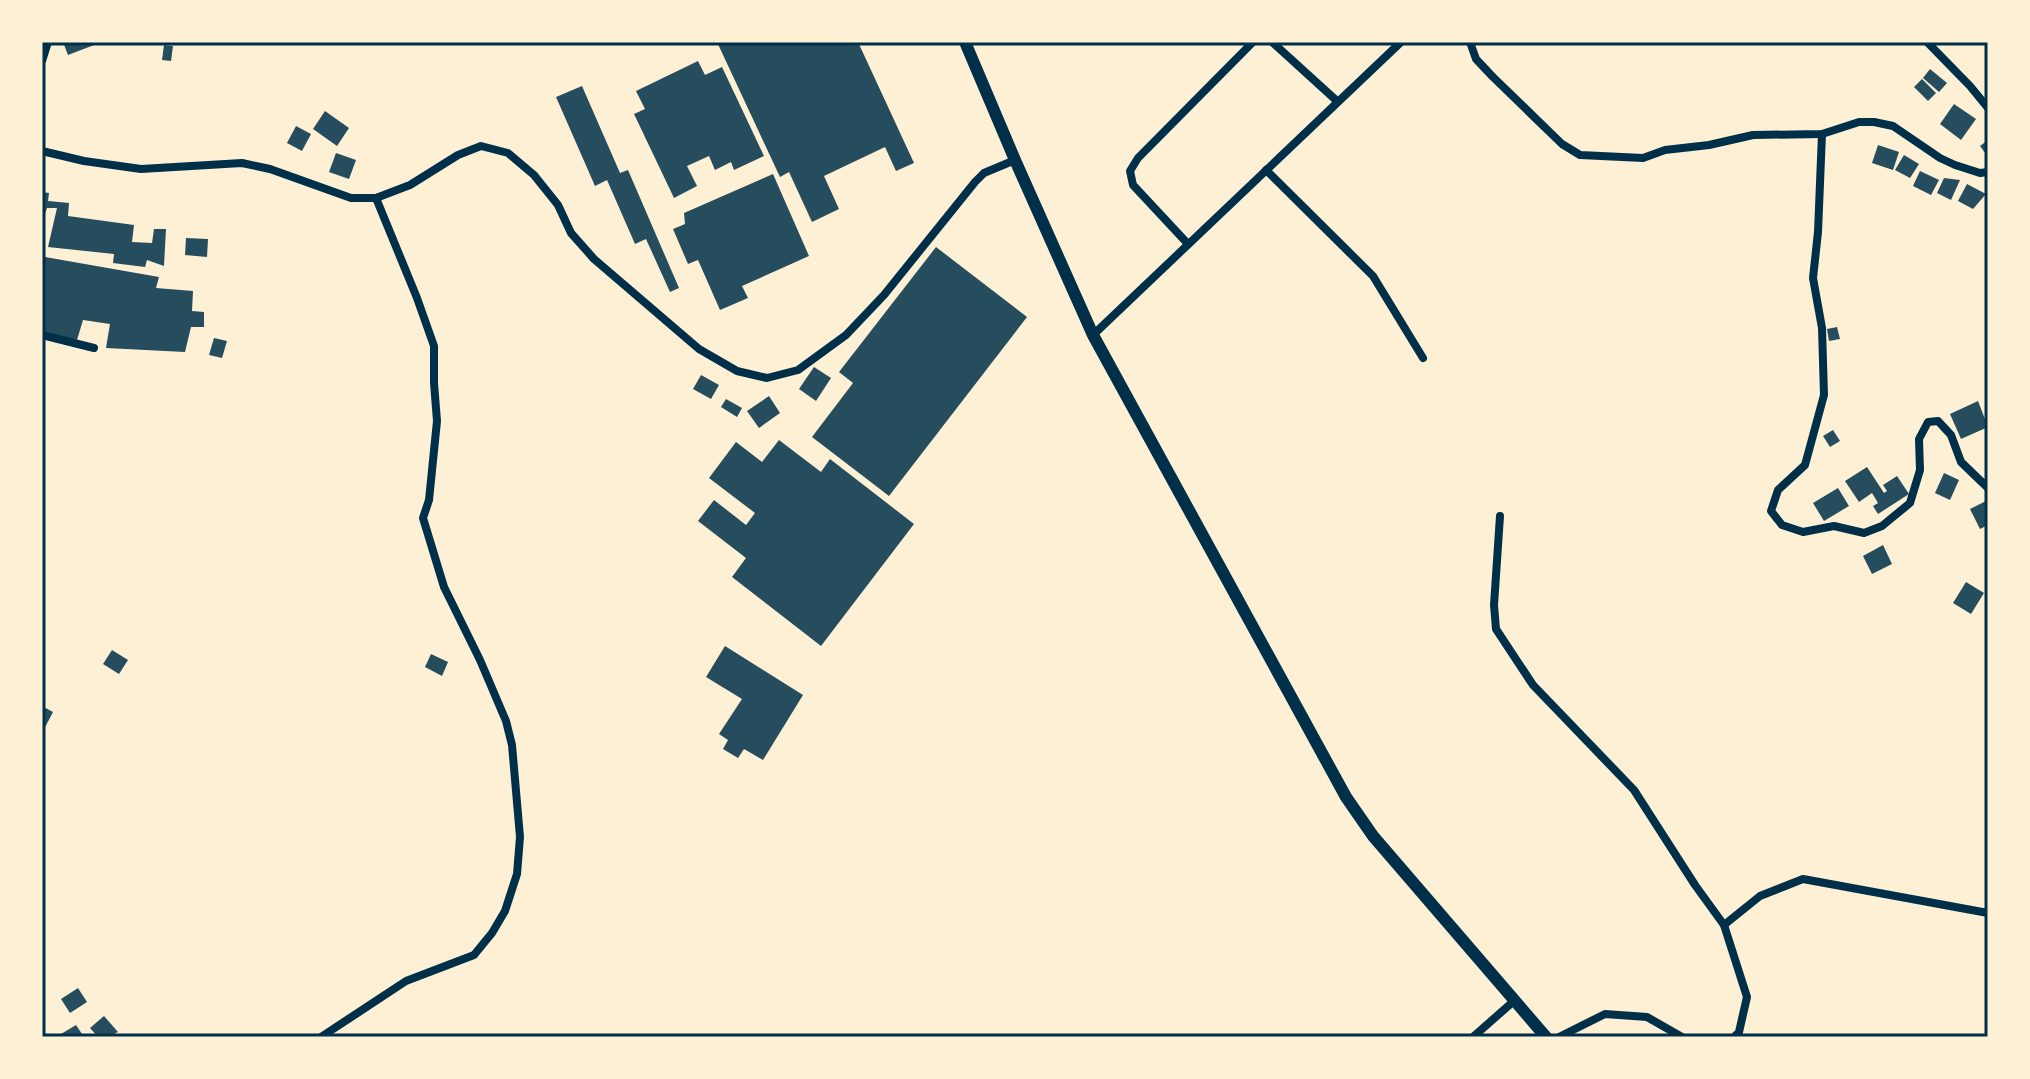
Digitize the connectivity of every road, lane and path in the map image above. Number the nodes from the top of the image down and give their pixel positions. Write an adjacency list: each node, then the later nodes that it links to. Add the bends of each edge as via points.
1 (48, 42): 8 (street)
2 (965, 42): 13 (main road)
3 (1253, 42): 17 (street, via 1130,171 1133,185)
4 (1272, 42): 9 (street)
5 (1401, 42): 9 (street)
6 (1470, 42): 11 (street, via 1476,59 1492,76 1580,155 1643,158 1753,135)
7 (1927, 42): 10 (street)
8 (42, 61)
9 (1337, 101): 14 (street)
10 (1988, 108)
11 (1822, 134): 15 (street, via 1859,122 1881,123 1955,165); 22 (street, via 1813,278 1822,328 1824,395 1805,465 1778,490 1771,511 1782,525 1803,532 1834,526 1864,533 1882,526 1910,503 1920,470 1919,439 1928,422 1938,421 1951,435 1961,462)
12 (42, 151): 16 (street, via 141,169 242,163 351,198)
13 (1015, 160): 16 (street, via 975,182 846,335 798,370 767,378 737,371 699,349 594,259 534,175 508,153 481,146); 19 (main road)
14 (1266, 170): 17 (street); 21 (street, via 1373,276)
15 (1988, 172)
16 (376, 198): 27 (street, via 434,346 437,421 423,518 444,587 506,721 519,849 505,911 474,955 406,981)
17 (1188, 244): 19 (street)
18 (42, 335): 20 (street)
19 (1093, 335): 26 (main road, via 1346,797 1373,836)
20 (94, 348)
21 (1423, 358)
22 (1988, 488)
23 (1500, 516): 25 (street, via 1496,629 1533,685 1634,790)
24 (1988, 913): 25 (street, via 1803,879 1760,896)
25 (1724, 925): 32 (street, via 1747,997)
26 (1515, 1000): 28 (street); 29 (main road)
27 (321, 1037)
28 (1473, 1037)
29 (1546, 1037)
30 (1559, 1037): 31 (street, via 1605,1014 1647,1017)
31 (1682, 1037)
32 (1734, 1037)

